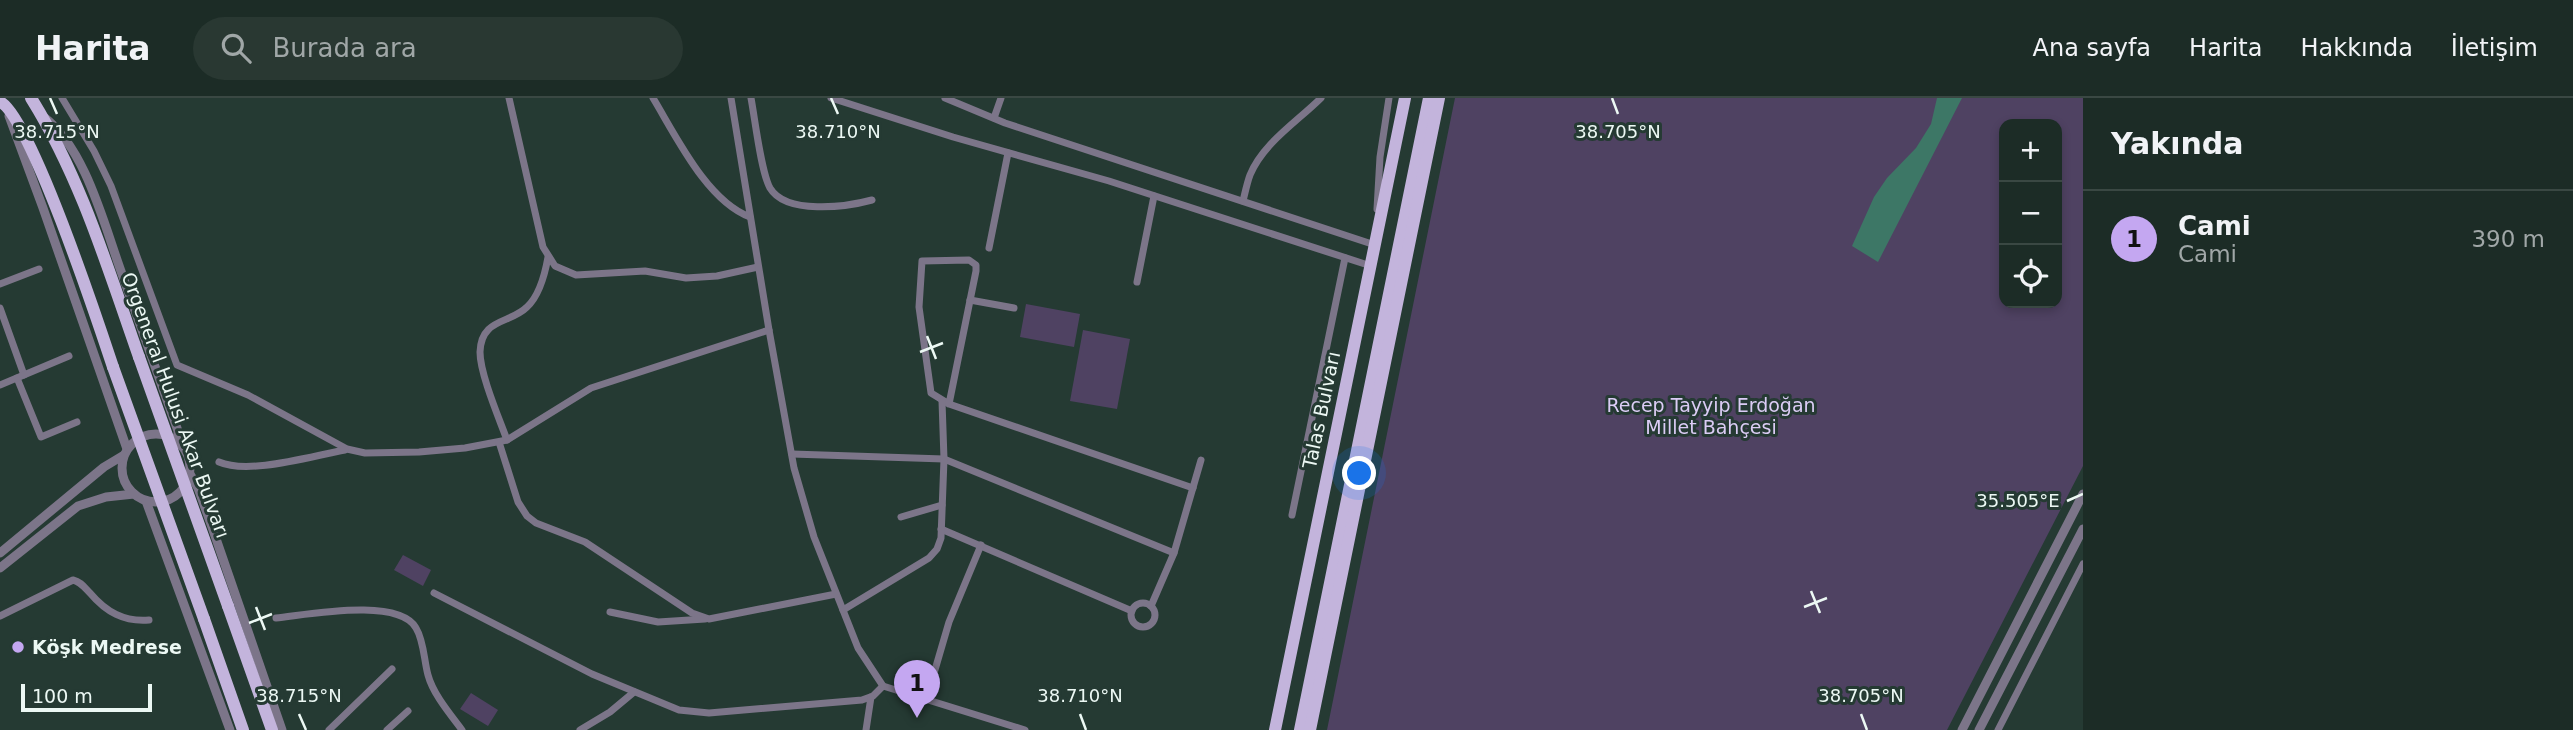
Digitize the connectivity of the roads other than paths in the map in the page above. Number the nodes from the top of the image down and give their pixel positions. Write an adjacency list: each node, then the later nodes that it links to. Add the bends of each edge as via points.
1 (31, 98): 16 (main road, Orgeneral Hulusi Akar Bulvarı)
2 (62, 98): 44 (street, via 111,186 177,365 248,395)
3 (509, 98): 25 (street)
4 (653, 98): 22 (street, via 691,161 720,197)
5 (731, 98): 22 (street)
6 (751, 98): 20 (street, via 767,180 776,195 820,207)
7 (831, 98): 18 (street)
8 (945, 98): 17 (street)
9 (1001, 98): 17 (street)
10 (1321, 98): 21 (street, via 1263,155 1251,173)
11 (1389, 98): 23 (street)
12 (1405, 98): 23 (main road, Talas Bulvarı)
13 (1429, 98): 92 (main road)
14 (1439, 98): 93 (main road)
15 (3, 103): 45 (street); 82 (main road, bridge, via 41,173)
16 (42, 115): 43 (street, via 64,136 86,177 174,419); 83 (main road, Orgeneral Hulusi Akar Bulvarı, bridge, via 84,203)
17 (994, 118): 21 (street)
18 (1008, 153): 19 (street); 24 (street)
19 (1154, 196): 26 (street); 30 (street)
20 (872, 200)
21 (1243, 201): 23 (street)
22 (750, 216): 28 (street)
23 (1375, 245): 27 (main road, Talas Bulvarı)
24 (989, 248)
25 (548, 257): 28 (street, via 560,270 576,275 645,271 686,278); 42 (street, via 532,302 491,327 481,344 482,365)
26 (1345, 258): 27 (street); 56 (street)
27 (1371, 266): 91 (main road, Talas Bulvarı)
28 (758, 267): 36 (street)
29 (39, 269): 31 (street)
30 (1137, 282)
31 (0, 284)
32 (970, 300): 34 (street); 40 (street); 40 (street, via 976,268 972,261 922,261 919,307 931,393)
33 (0, 309): 35 (street)
34 (1014, 309)
35 (2, 319): 38 (street)
36 (769, 330): 42 (street, via 591,388); 46 (street)
37 (69, 356): 38 (street)
38 (20, 377): 39 (street); 41 (street, via 41,437)
39 (0, 385)
40 (945, 402): 47 (street); 51 (street)
41 (77, 422)
42 (503, 441): 44 (street, via 419,452); 73 (street, via 518,502 527,516 584,541 685,610)
43 (178, 442): 45 (street, via 151,434 138,439); 50 (street, via 187,453)
44 (346, 449): 49 (street, via 244,468)
45 (126, 452): 53 (street, via 123,476); 61 (street)
46 (792, 454): 47 (street); 66 (street, via 806,514)
47 (944, 459): 55 (street); 62 (street)
48 (1201, 460): 51 (street)
49 (219, 462)
50 (190, 474): 54 (street, via 174,498); 84 (street)
51 (1193, 488): 62 (street)
52 (2083, 494): 94 (street)
53 (134, 495): 54 (street); 64 (street, via 78,506)
54 (146, 501): 81 (street)
55 (942, 505): 57 (street); 58 (street)
56 (1292, 515)
57 (901, 516)
58 (941, 529): 60 (street); 68 (street, via 939,543 929,558)
59 (2083, 529): 95 (street)
60 (981, 545): 69 (street); 76 (street, via 949,622)
61 (0, 553)
62 (1174, 553): 67 (street)
63 (2083, 564): 96 (street)
64 (0, 568)
65 (434, 593): 78 (street)
66 (836, 594): 68 (street); 73 (street)
67 (1151, 606): 69 (street, via 1140,604); 69 (street, via 1154,620 1144,627 1133,622)
68 (843, 610): 77 (street, via 864,659)
69 (1132, 611)
70 (610, 612): 73 (street, via 658,622)
71 (0, 615): 74 (street, via 73,580 114,614)
72 (276, 618): 87 (street, via 368,610 407,619 419,634 428,679)
73 (709, 619)
74 (149, 620)
75 (391, 669): 85 (street)
76 (932, 680)
77 (883, 686): 79 (street); 90 (street)
78 (634, 692): 79 (street, via 668,707 699,713); 88 (street)
79 (871, 697): 89 (street)
80 (408, 711): 86 (street)
81 (230, 730)
82 (243, 730)
83 (272, 730)
84 (282, 730)
85 (329, 730)
86 (387, 730)
87 (462, 730)
88 (580, 730)
89 (866, 730)
90 (1025, 730)
91 (1275, 730)
92 (1300, 730)
93 (1310, 730)
94 (1962, 730)
95 (1979, 730)
96 (1998, 730)

